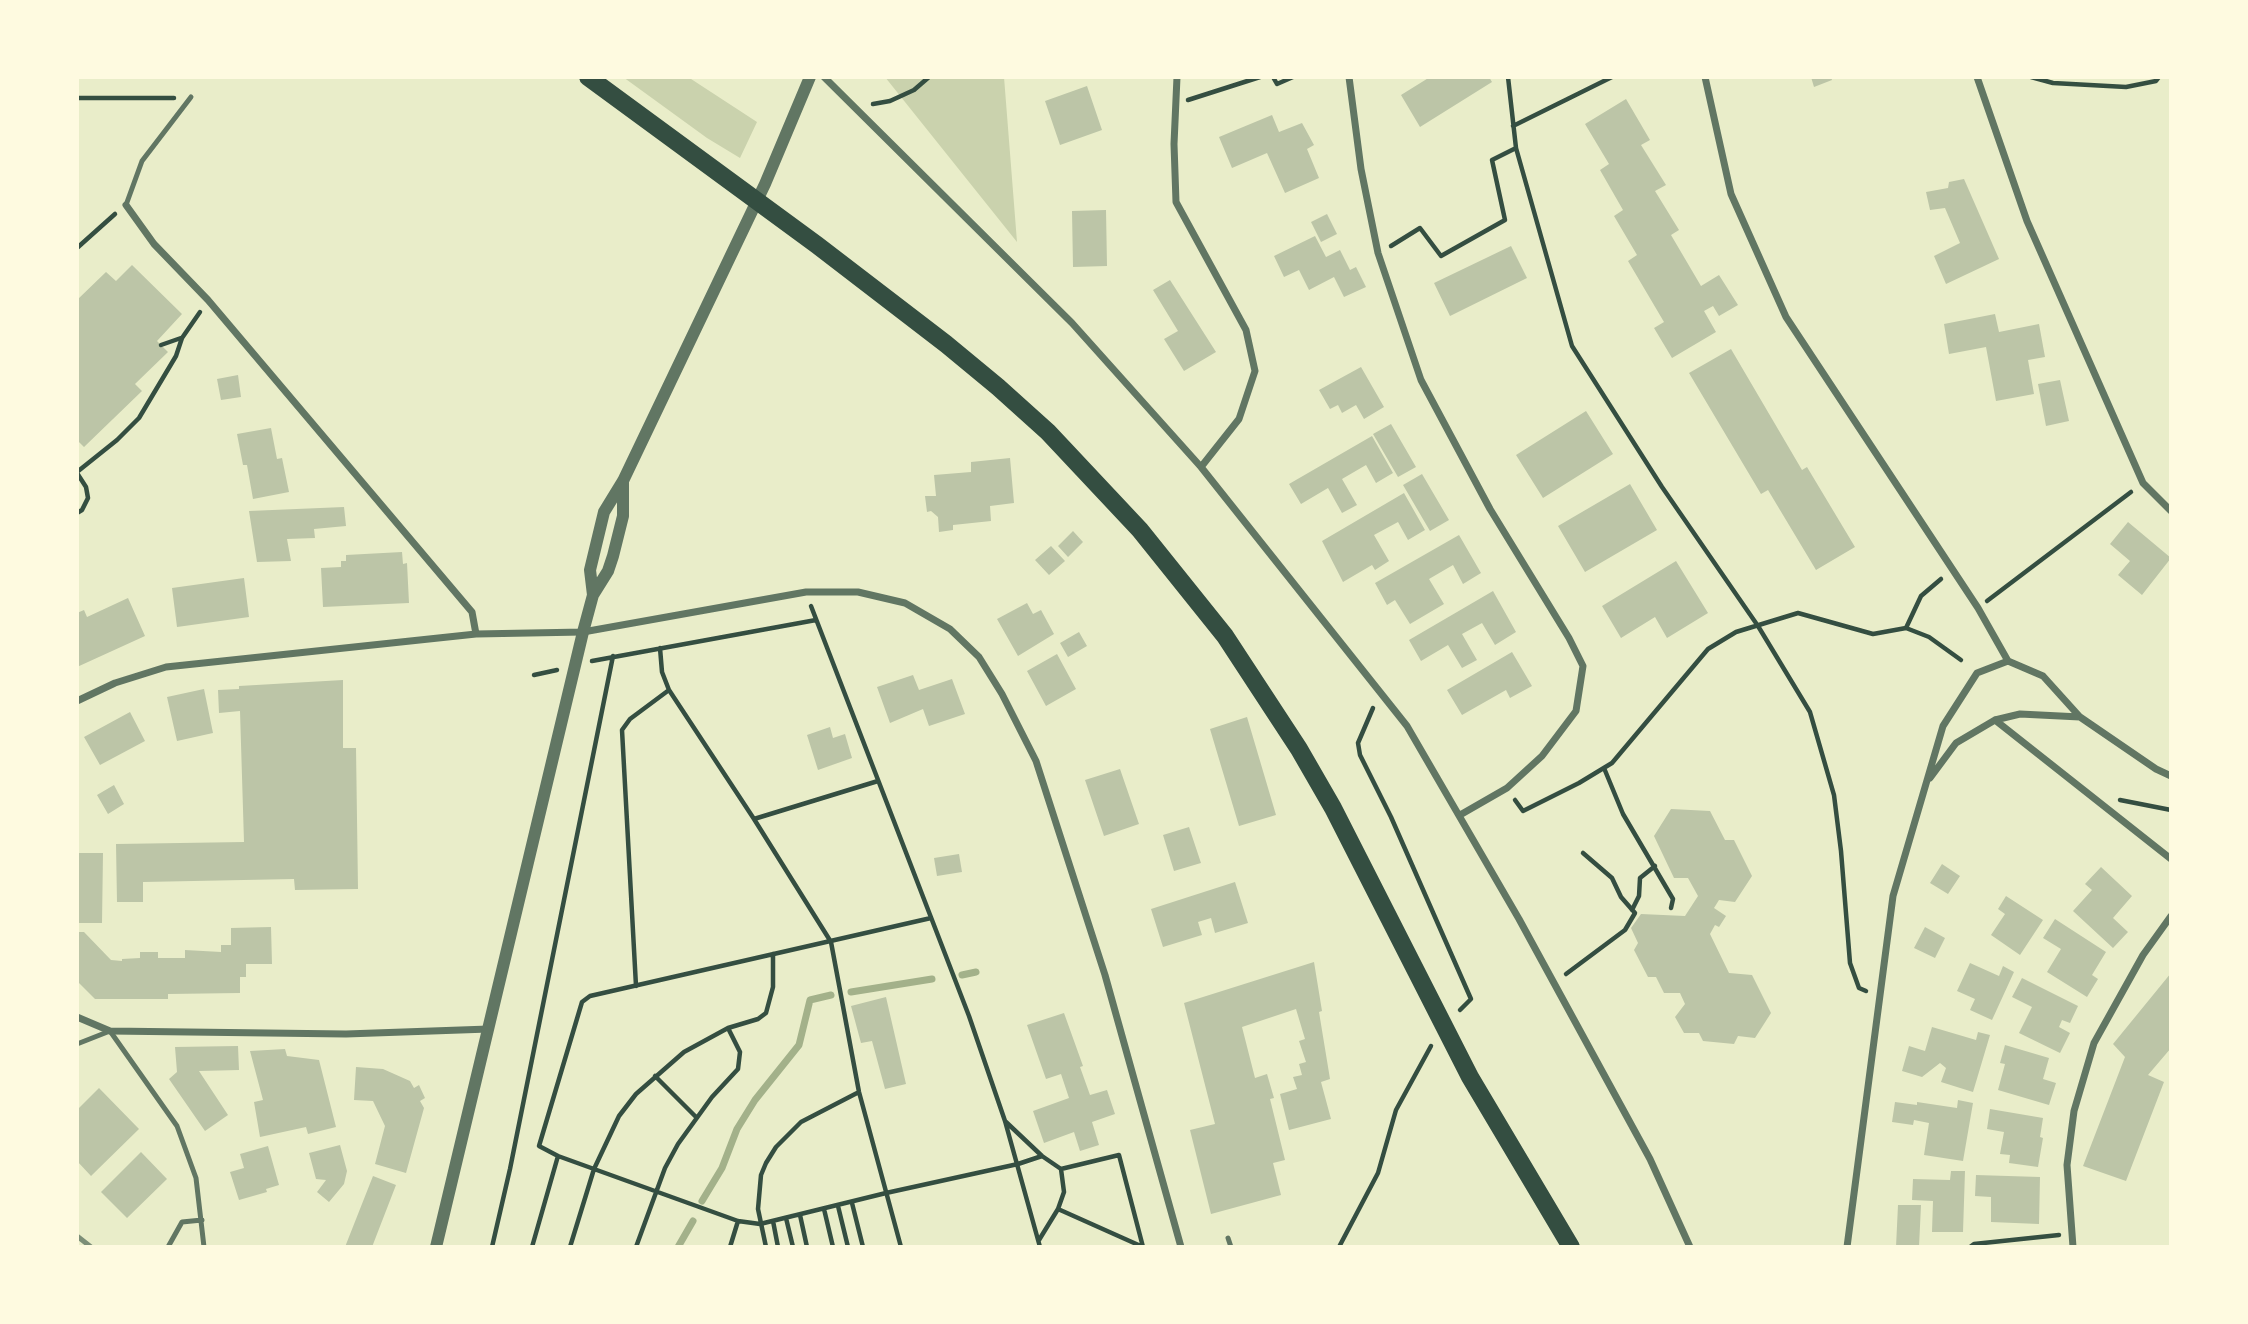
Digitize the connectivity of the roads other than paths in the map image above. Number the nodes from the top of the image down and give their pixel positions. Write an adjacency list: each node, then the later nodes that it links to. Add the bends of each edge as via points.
1 (588, 77): 36 (main road, via 817,245 998,387 1095,480 1184,582 1299,749 1471,1077)
2 (810, 77): 11 (street, via 765,184)
3 (824, 77): 10 (street, via 1072,323)
4 (1177, 77): 10 (street, via 1176,202 1246,330 1255,371 1239,419)
5 (1349, 77): 22 (street, via 1378,253 1421,380 1490,509 1583,666 1576,711 1542,756 1507,788)
6 (1705, 77): 16 (street, via 1731,194 1786,317 1953,569)
7 (1977, 77): 12 (street, via 2027,221 2143,483)
8 (191, 97): 9 (lane, via 142,161)
9 (126, 205): 15 (street, via 154,244 208,300 472,612)
10 (1201, 467): 22 (street, via 1407,726)
11 (623, 481): 13 (street, via 623,516 613,556); 13 (street, via 604,512 590,570)
12 (2171, 511)
13 (593, 595): 14 (street)
14 (583, 632): 15 (street); 26 (street); 34 (street, via 806,592 858,592 905,603 950,629 979,657 1036,761 1105,975)
15 (476, 635): 17 (street, via 166,667)
16 (2008, 661): 18 (street, via 2043,676); 21 (street, via 1978,673 1942,726)
17 (77, 701)
18 (2080, 717): 19 (street, via 2020,714); 20 (street)
19 (1995, 720): 21 (street, via 1956,743); 23 (street)
20 (2171, 776)
21 (1926, 784): 38 (street, via 1893,896)
22 (1460, 815): 37 (street, via 1650,1159)
23 (2171, 859)
24 (2171, 916): 39 (street, via 2143,955 2094,1043 2074,1111 2067,1166)
25 (77, 1017): 27 (street)
26 (489, 1029): 27 (street, via 346,1034); 33 (street)
27 (110, 1031): 28 (lane); 29 (lane, via 177,1126 196,1178)
28 (77, 1044)
29 (202, 1220): 31 (lane, via 182,1222); 32 (lane)
30 (1228, 1238): 35 (lane)
31 (168, 1247)
32 (204, 1247)
33 (436, 1247)
34 (1181, 1247)
35 (1231, 1247)
36 (1571, 1247)
37 (1690, 1247)
38 (1847, 1247)
39 (2073, 1247)

